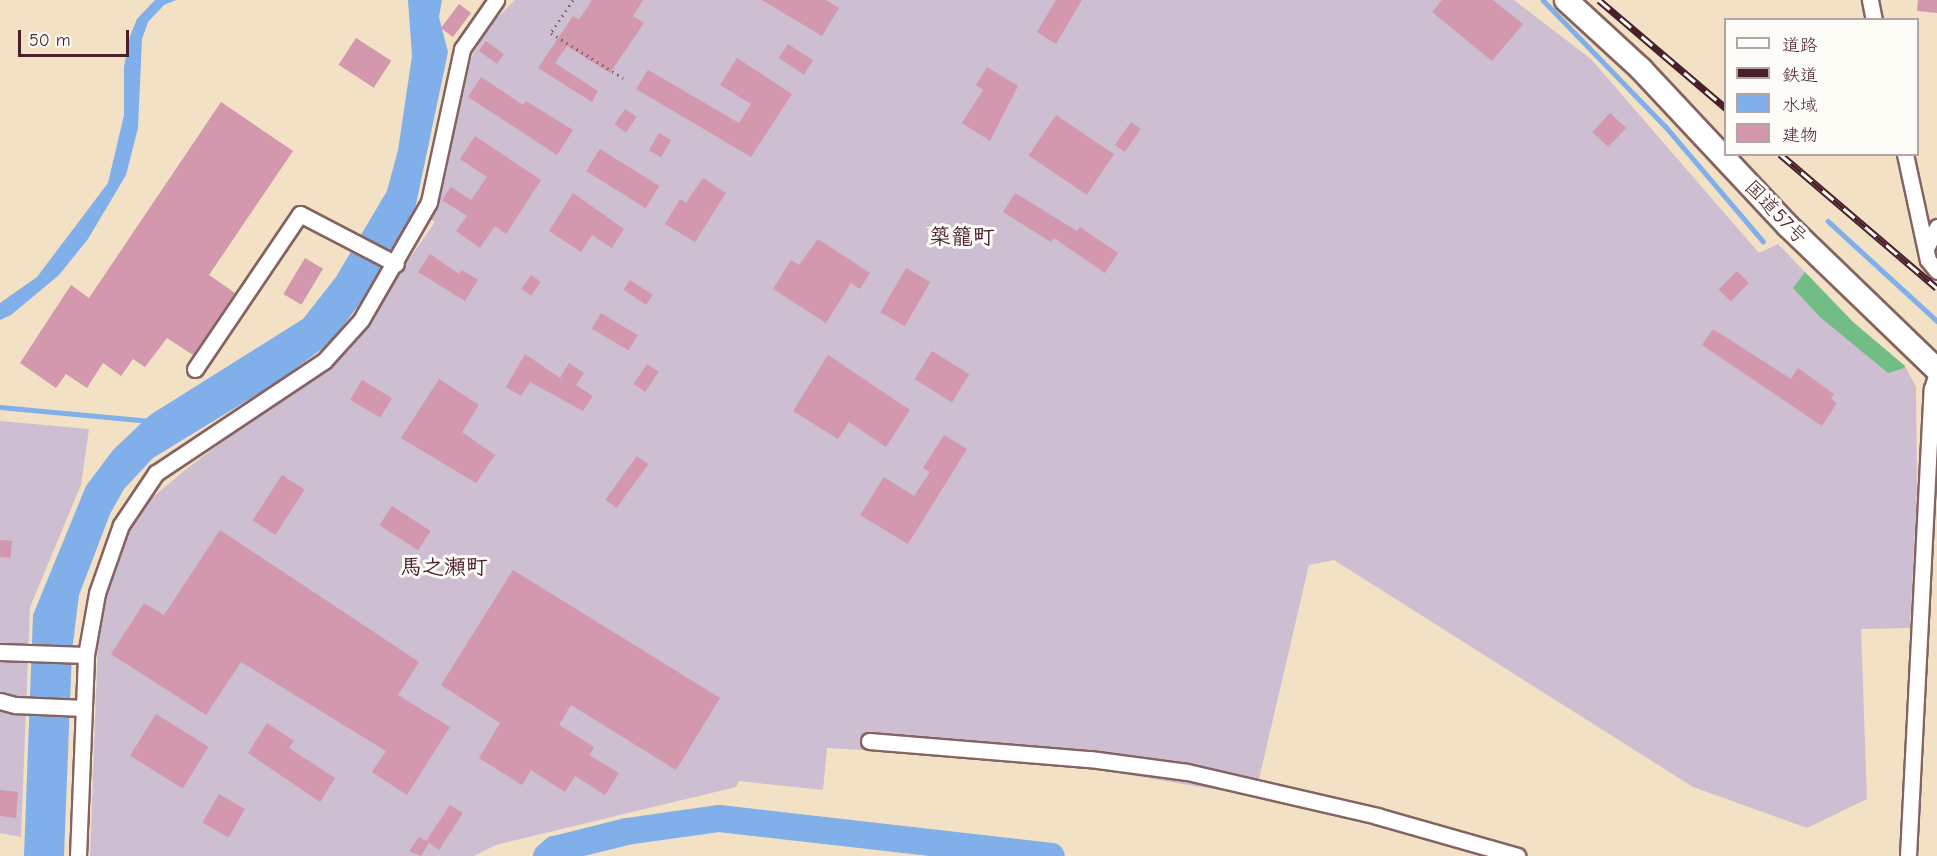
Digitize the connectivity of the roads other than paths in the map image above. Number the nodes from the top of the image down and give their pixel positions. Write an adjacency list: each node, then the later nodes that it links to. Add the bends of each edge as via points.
1 (496, 0): 8 (street, via 462,49 429,202)
2 (1566, 0): 11 (highway, 国道57号, via 1641,69 1788,226)
3 (1870, 0): 4 (street)
4 (1874, 18)
5 (1905, 156): 7 (street)
6 (1937, 227): 7 (street)
7 (1926, 248): 9 (street, via 1928,260)
8 (394, 262): 10 (street, via 300,214); 13 (street, via 361,320 324,361 156,473 121,525 100,580)
9 (1937, 271)
10 (195, 369)
11 (1937, 371): 19 (street, via 1932,389)
12 (0, 652): 13 (street)
13 (86, 655): 15 (street)
14 (8, 703): 15 (street)
15 (84, 708): 17 (street)
16 (869, 741): 18 (street, via 1090,759 1187,772 1377,816)
17 (78, 856)
18 (1517, 856)
19 (1908, 856)

